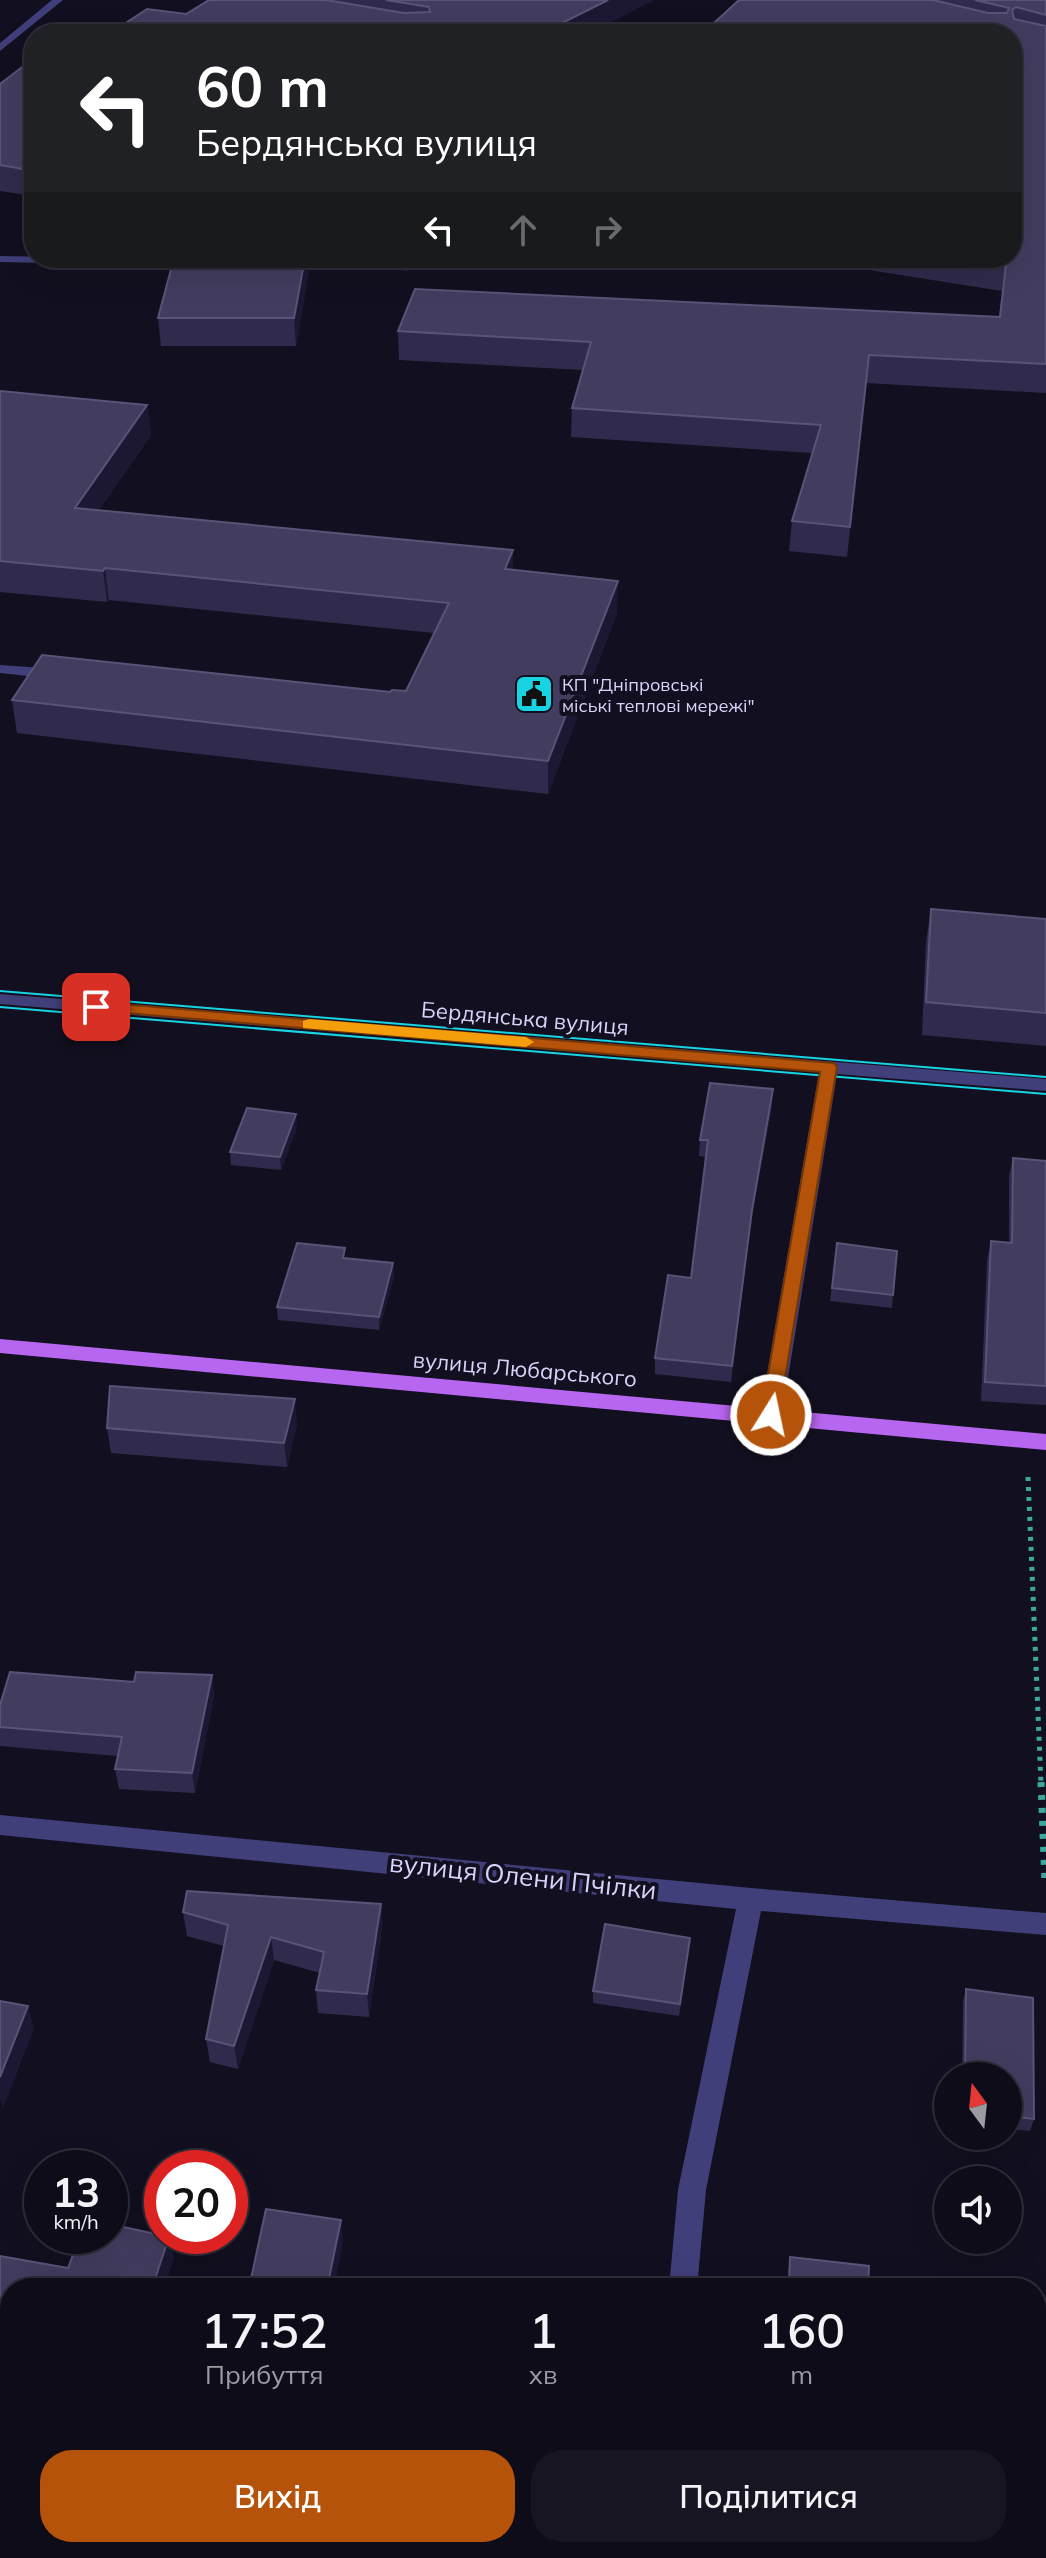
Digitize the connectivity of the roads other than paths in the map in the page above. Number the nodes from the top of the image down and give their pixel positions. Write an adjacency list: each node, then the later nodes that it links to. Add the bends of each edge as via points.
1 (58, 0): 2 (street)
2 (28, 24)
3 (24, 27): 4 (street)
4 (15, 34): 5 (street); 6 (street)
5 (24, 35)
6 (0, 48)
7 (0, 259): 8 (street)
8 (24, 260)
9 (0, 669): 10 (street)
10 (80, 676)
11 (0, 999): 12 (street, Бердянська вулиця)
12 (829, 1067): 13 (street, Бердянська вулиця); 15 (street)
13 (1046, 1085)
14 (0, 1346): 15 (main road, вулиця Любарського)
15 (771, 1415): 16 (main road, вулиця Любарського)
16 (1036, 1442)
17 (0, 1825): 18 (street, вулиця Олени Пчілки)
18 (751, 1899): 19 (street, вулиця Олени Пчілки); 20 (street, via 692,2190)
19 (1046, 1924)
20 (684, 2278)

